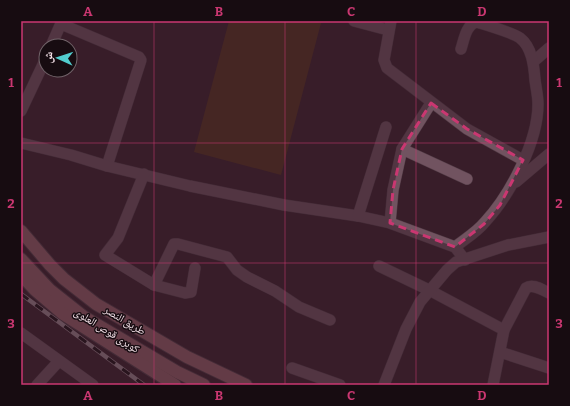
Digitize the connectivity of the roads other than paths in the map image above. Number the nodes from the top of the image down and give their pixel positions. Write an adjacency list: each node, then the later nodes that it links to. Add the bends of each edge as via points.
1 (354, 21): 3 (street)
2 (62, 23): 4 (street); 16 (street, via 142,60)
3 (390, 26): 9 (street, via 384,60 387,68)
4 (55, 38)
5 (549, 48): 7 (street)
6 (461, 49): 7 (street, via 469,26 477,22 520,37)
7 (533, 62): 15 (street, via 538,105)
8 (38, 75): 10 (street)
9 (431, 103): 13 (street); 15 (street, via 467,129)
10 (21, 111)
11 (386, 127): 20 (street)
12 (21, 143): 16 (street)
13 (402, 149): 18 (street); 21 (street, via 393,190)
14 (549, 154): 19 (street)
15 (523, 160): 19 (street)
16 (107, 166): 17 (street)
17 (144, 174): 20 (street, via 284,205); 31 (street, via 118,238 106,255)
18 (467, 179)
19 (513, 185): 25 (street, via 484,224)
20 (358, 216): 21 (street)
21 (390, 223): 25 (street)
22 (21, 231): 46 (street, طريق النصر, via 64,279 96,304 187,357)
23 (549, 237): 27 (street, via 508,245)
24 (21, 243): 45 (street, كوبرى قوص العلوى, via 56,283 89,309 181,363)
25 (455, 247): 27 (street)
26 (21, 259): 44 (street, كوبرى قوص العلوى, via 50,290 84,317 177,372)
27 (465, 260): 32 (street, via 456,262)
28 (379, 266): 32 (street)
29 (196, 268): 31 (street, via 191,292 185,293)
30 (21, 275): 43 (street, via 68,317)
31 (154, 285): 34 (street, via 172,247 178,244 227,257 237,270 247,277 299,307)
32 (430, 290): 35 (street); 48 (street, via 420,302 406,329)
33 (549, 293): 35 (street, via 532,286 526,288)
34 (330, 320)
35 (504, 330): 37 (street)
36 (21, 333): 38 (street)
37 (500, 352): 40 (street); 49 (street)
38 (59, 361): 41 (street); 42 (street)
39 (292, 368): 47 (street)
40 (549, 368)
41 (37, 385)
42 (93, 385)
43 (175, 385)
44 (204, 385)
45 (228, 385)
46 (246, 385)
47 (340, 385)
48 (384, 385)
49 (493, 385)

